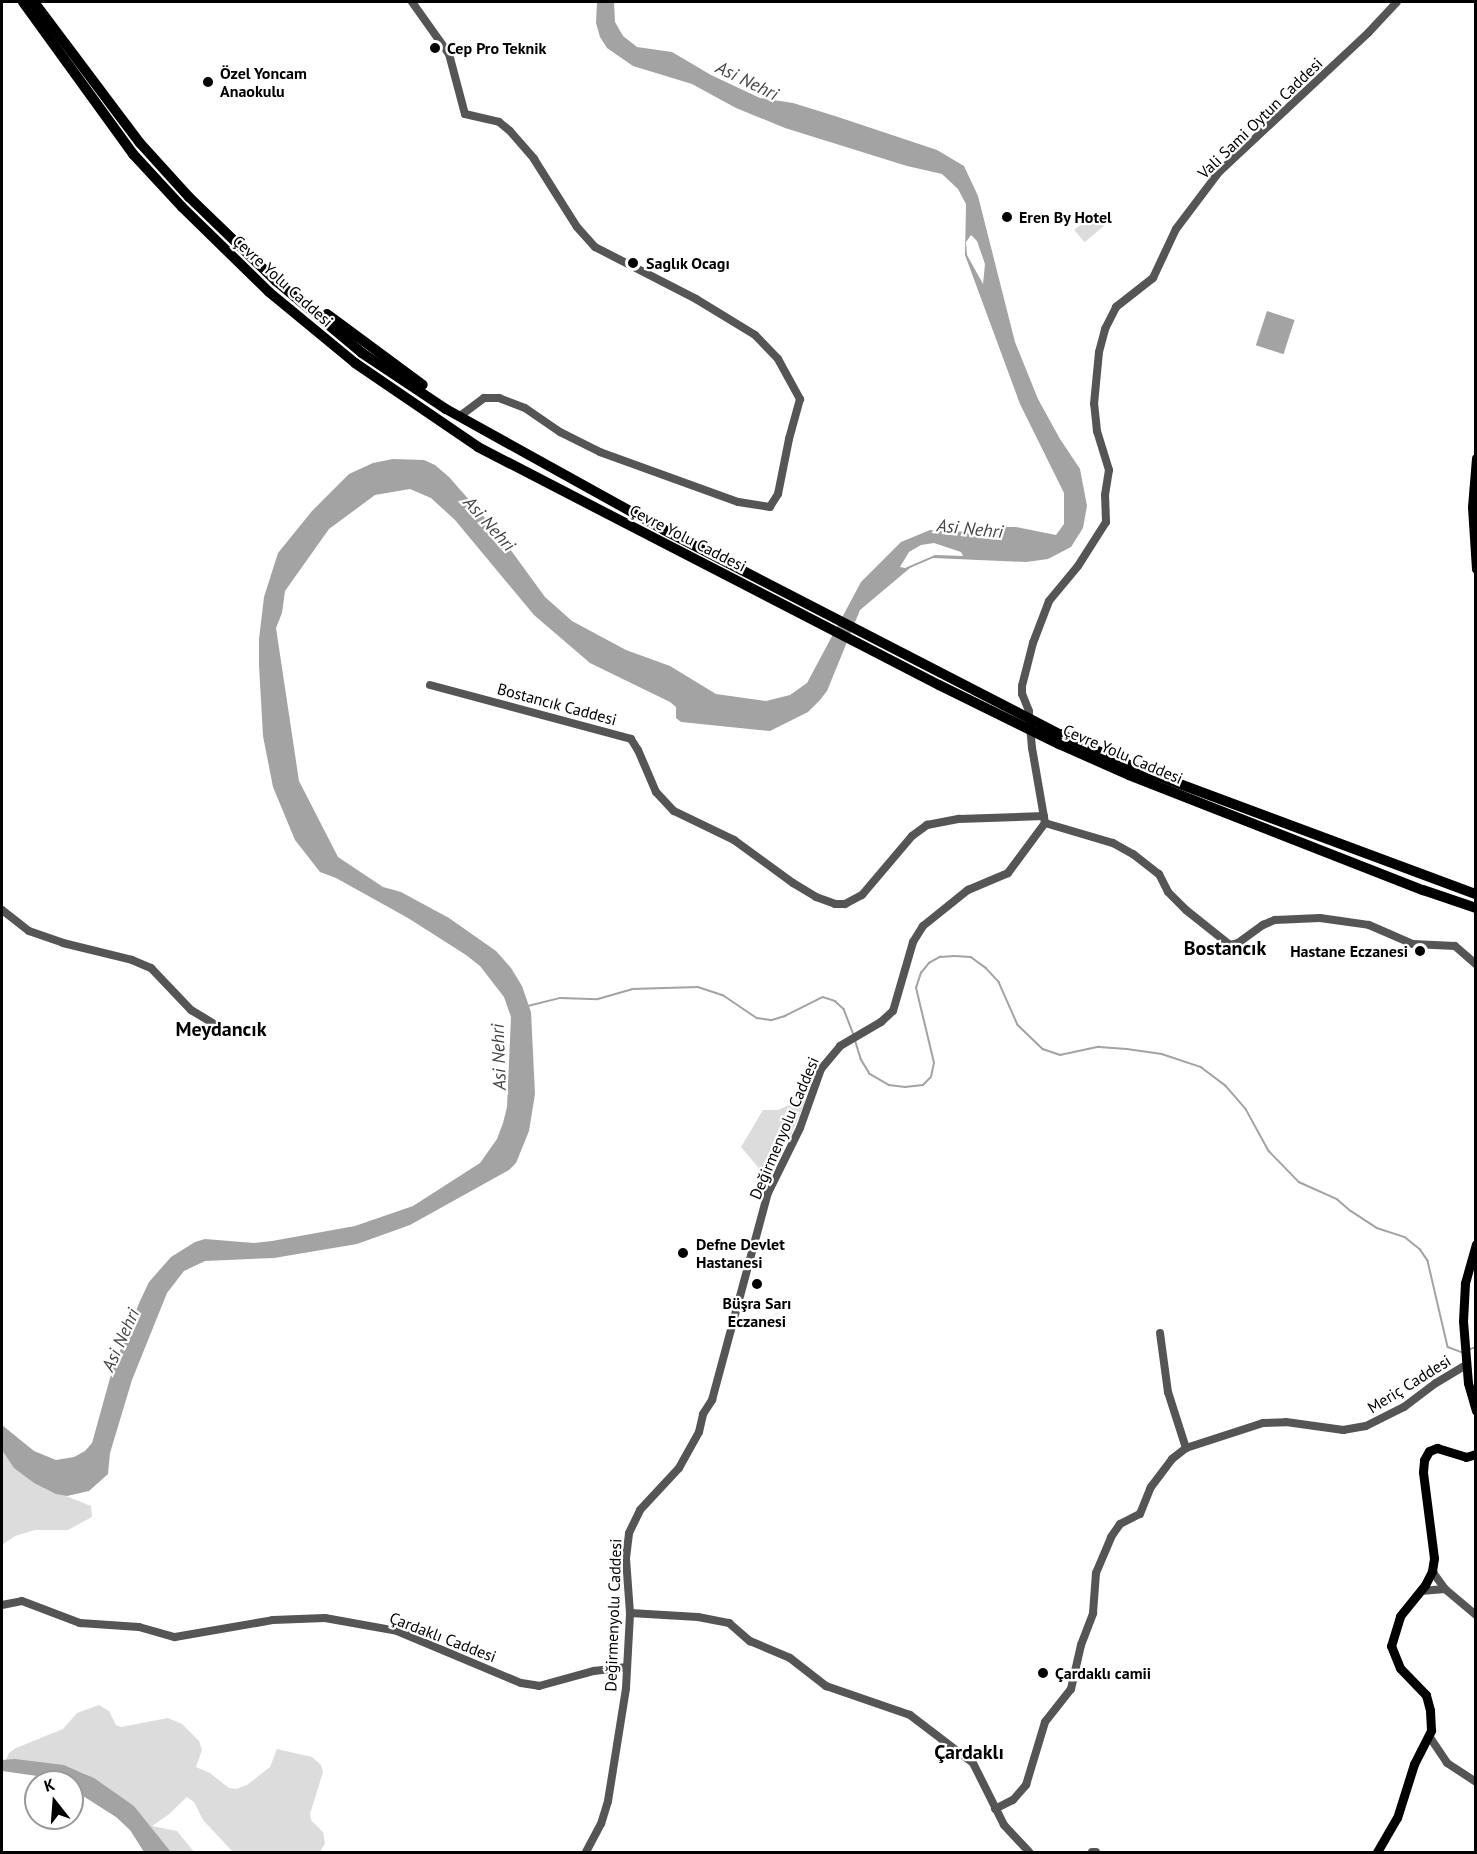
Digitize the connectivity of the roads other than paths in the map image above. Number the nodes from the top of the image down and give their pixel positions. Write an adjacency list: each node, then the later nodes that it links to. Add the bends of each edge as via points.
1 (23, 2): 8 (highway, Çevre Yolu Caddesi, via 133,154 269,292 347,357 478,447)
2 (34, 2): 5 (highway, Çevre Yolu Caddesi, via 140,144 276,282 363,353)
3 (412, 2): 5 (street, via 450,54 465,114 498,122 510,131 595,247 696,299 755,335 778,359 800,399 778,494 770,507 738,502 600,452 525,408 499,398 484,398)
4 (1397, 2): 10 (street, Vali Sami Oytun Caddesi, via 1219,172 1176,229 1153,278 1120,303 1110,318 1100,345 1094,398 1097,431 1109,470 1107,517 1078,566 1053,594 1041,619 1022,694)
5 (460, 416): 8 (highway, Çevre Yolu Caddesi)
6 (1476, 458): 7 (main road, via 1472,507)
7 (1476, 569)
8 (828, 620): 10 (highway, Çevre Yolu Caddesi)
9 (430, 686): 13 (street, Bostancık Caddesi, via 631,740 656,792 674,811 735,840 798,886 835,904 845,904 862,894 912,836 927,825 959,819)
10 (1030, 724): 11 (highway, Çevre Yolu Caddesi); 12 (street); 14 (highway, Çevre Yolu Caddesi, via 1134,767)
11 (1053, 740): 12 (street, via 1042,741); 15 (highway, Çevre Yolu Caddesi, via 1129,776)
12 (1033, 754): 13 (street)
13 (1045, 820): 17 (street, Bostancık Caddesi, via 1113,843 1133,854 1159,874 1168,892 1185,910 1230,945 1275,920 1320,918 1369,925 1413,944 1455,946); 29 (street, Değirmenyolu Caddesi, via 1008,873 968,890 923,926 913,942 893,1011 835,1051 821,1069 800,1128 771,1184 712,1400 703,1414 699,1432 679,1468 640,1510 629,1533 626,1558)
14 (1476, 894)
15 (1476, 908)
16 (2, 910): 18 (street, via 29,931 151,969 191,1010)
17 (1476, 964)
18 (224, 1030)
19 (1476, 1244): 21 (main road, via 1465,1282)
20 (1160, 1333): 23 (street, via 1168,1392)
21 (1466, 1362): 22 (main road); 23 (street, Meriç Caddesi, via 1397,1411 1358,1428 1263,1423)
22 (1476, 1410)
23 (1186, 1448): 34 (street, Meriç Caddesi, via 1156,1479 1140,1514 1120,1524 1111,1537 1096,1573 1091,1620 1071,1689 1045,1722 1026,1785 1013,1800)
24 (1476, 1454): 25 (main road, via 1466,1457 1437,1448 1429,1451 1424,1460)
25 (1432, 1571): 26 (street); 27 (main road)
26 (1445, 1589): 27 (street); 30 (street)
27 (1420, 1591): 32 (main road, via 1400,1616 1391,1646 1396,1662 1428,1701)
28 (2, 1605): 31 (street, Çardaklı Caddesi, via 22,1601 80,1623 139,1627 175,1637 280,1619 325,1618 397,1631 521,1683 538,1686)
29 (630, 1613): 31 (street, Değirmenyolu Caddesi); 34 (street, via 729,1623 750,1641 790,1658 826,1686 910,1715 973,1763)
30 (1476, 1615)
31 (627, 1667): 35 (street, Değirmenyolu Caddesi, via 608,1802)
32 (1429, 1736): 33 (street, via 1451,1767); 37 (main road, via 1414,1764 1396,1818)
33 (1476, 1782)
34 (995, 1809): 36 (street, via 1009,1833)
35 (586, 1852)
36 (1029, 1852)
37 (1377, 1852)

